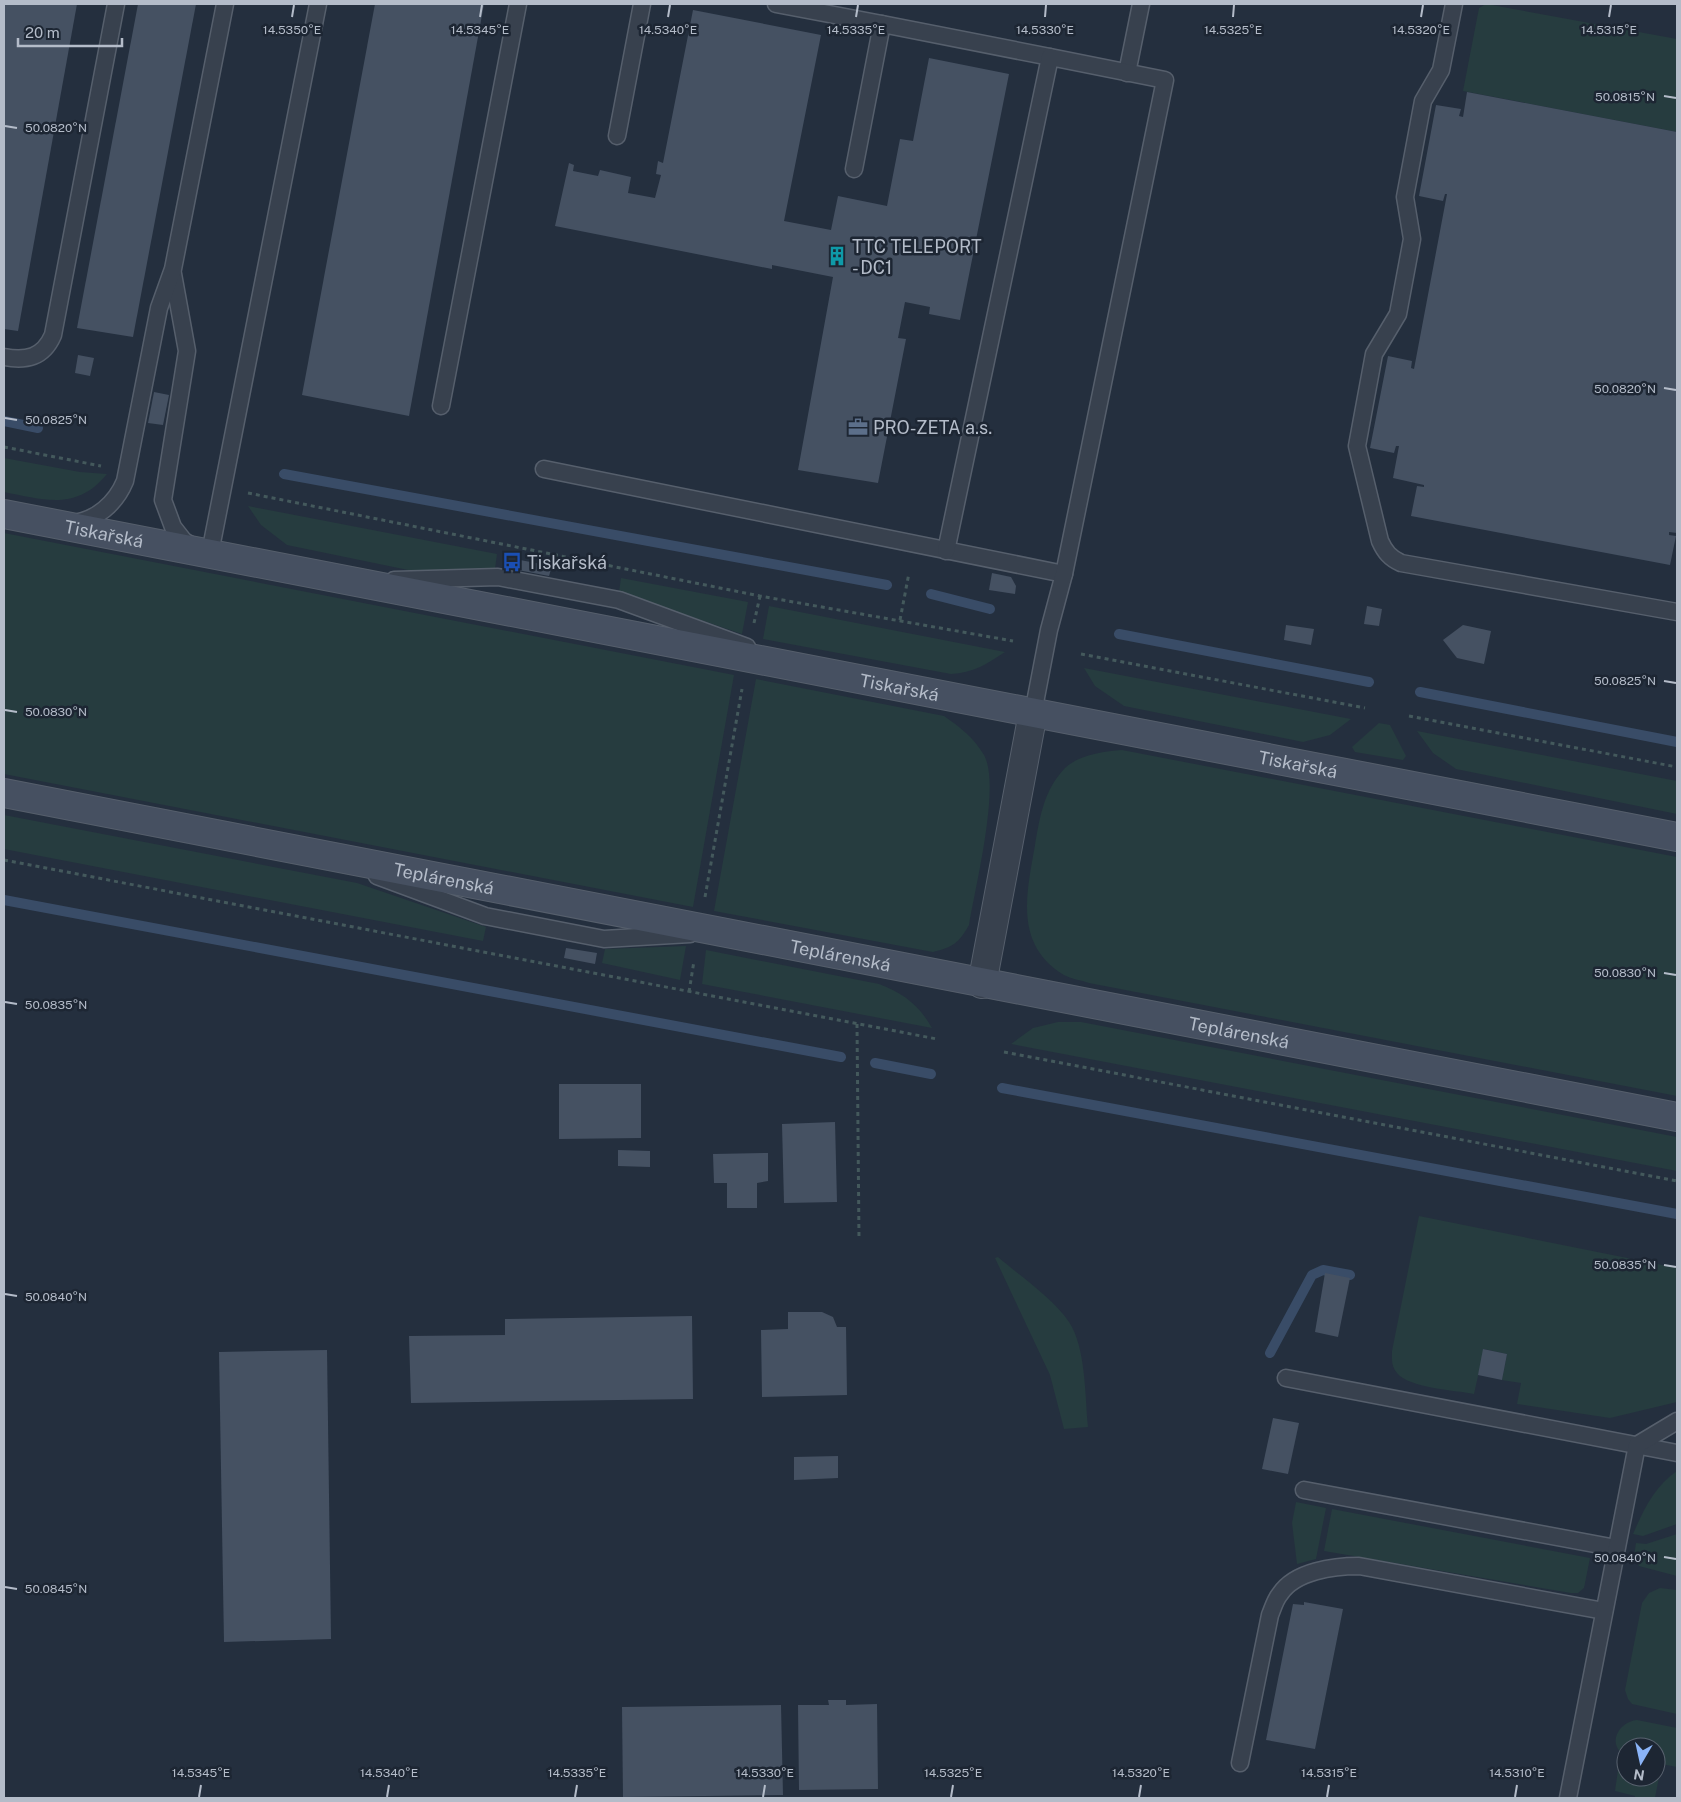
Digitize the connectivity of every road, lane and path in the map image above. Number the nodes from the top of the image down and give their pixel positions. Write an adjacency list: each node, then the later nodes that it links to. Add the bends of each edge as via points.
1 (116, 4): 15 (lane, via 53,336 39,355 25,359)
2 (225, 4): 14 (lane)
3 (318, 4): 24 (lane)
4 (518, 4): 16 (lane)
5 (642, 4): 12 (lane)
6 (776, 4): 9 (lane)
7 (1141, 4): 11 (lane)
8 (1454, 4): 28 (lane, via 1441,70 1423,101 1405,196 1412,239 1398,314 1374,354 1357,446 1380,541 1384,551 1401,563)
9 (882, 24): 10 (lane); 13 (lane)
10 (1050, 57): 11 (lane); 23 (lane)
11 (1127, 72): 26 (lane, via 1165,80)
12 (617, 136)
13 (854, 169)
14 (173, 269): 22 (lane, via 160,308 121,492 91,518); 24 (lane, via 187,352 163,500 178,535)
15 (4, 357)
16 (441, 406)
17 (4, 447): 18 (path)
18 (102, 466)
19 (544, 469): 23 (lane)
20 (244, 492): 27 (path)
21 (4, 514): 22 (street, Tiskařská)
22 (60, 525): 24 (street, Tiskařská)
23 (946, 551): 26 (lane)
24 (208, 552): 35 (street, Tiskařská)
25 (909, 573): 29 (path)
26 (1064, 574): 35 (lane)
27 (760, 596): 29 (path); 30 (path)
28 (1677, 612)
29 (900, 620): 31 (path)
30 (753, 628)
31 (1013, 641)
32 (1081, 654): 34 (path)
33 (742, 687): 41 (path)
34 (1365, 708)
35 (1033, 713): 39 (street, Tiskařská); 43 (street)
36 (1409, 716): 37 (path)
37 (1677, 767)
38 (4, 793): 43 (street, Teplárenská)
39 (1677, 837)
40 (4, 860): 44 (path)
41 (705, 898)
42 (695, 958): 44 (path)
43 (982, 984): 48 (street, Teplárenská)
44 (689, 992): 45 (path)
45 (857, 1024): 46 (path); 50 (path)
46 (937, 1039)
47 (1004, 1052): 49 (path)
48 (1677, 1117)
49 (1677, 1181)
50 (859, 1239)
51 (1286, 1378): 53 (lane)
52 (1677, 1421): 53 (lane)
53 (1637, 1445): 54 (lane); 56 (lane)
54 (1677, 1452)
55 (1304, 1490): 56 (lane)
56 (1616, 1548): 57 (lane)
57 (1604, 1611): 58 (lane, via 1359,1566 1316,1571 1298,1579 1280,1593 1270,1615); 59 (lane)
58 (1240, 1763)
59 (1568, 1798)

